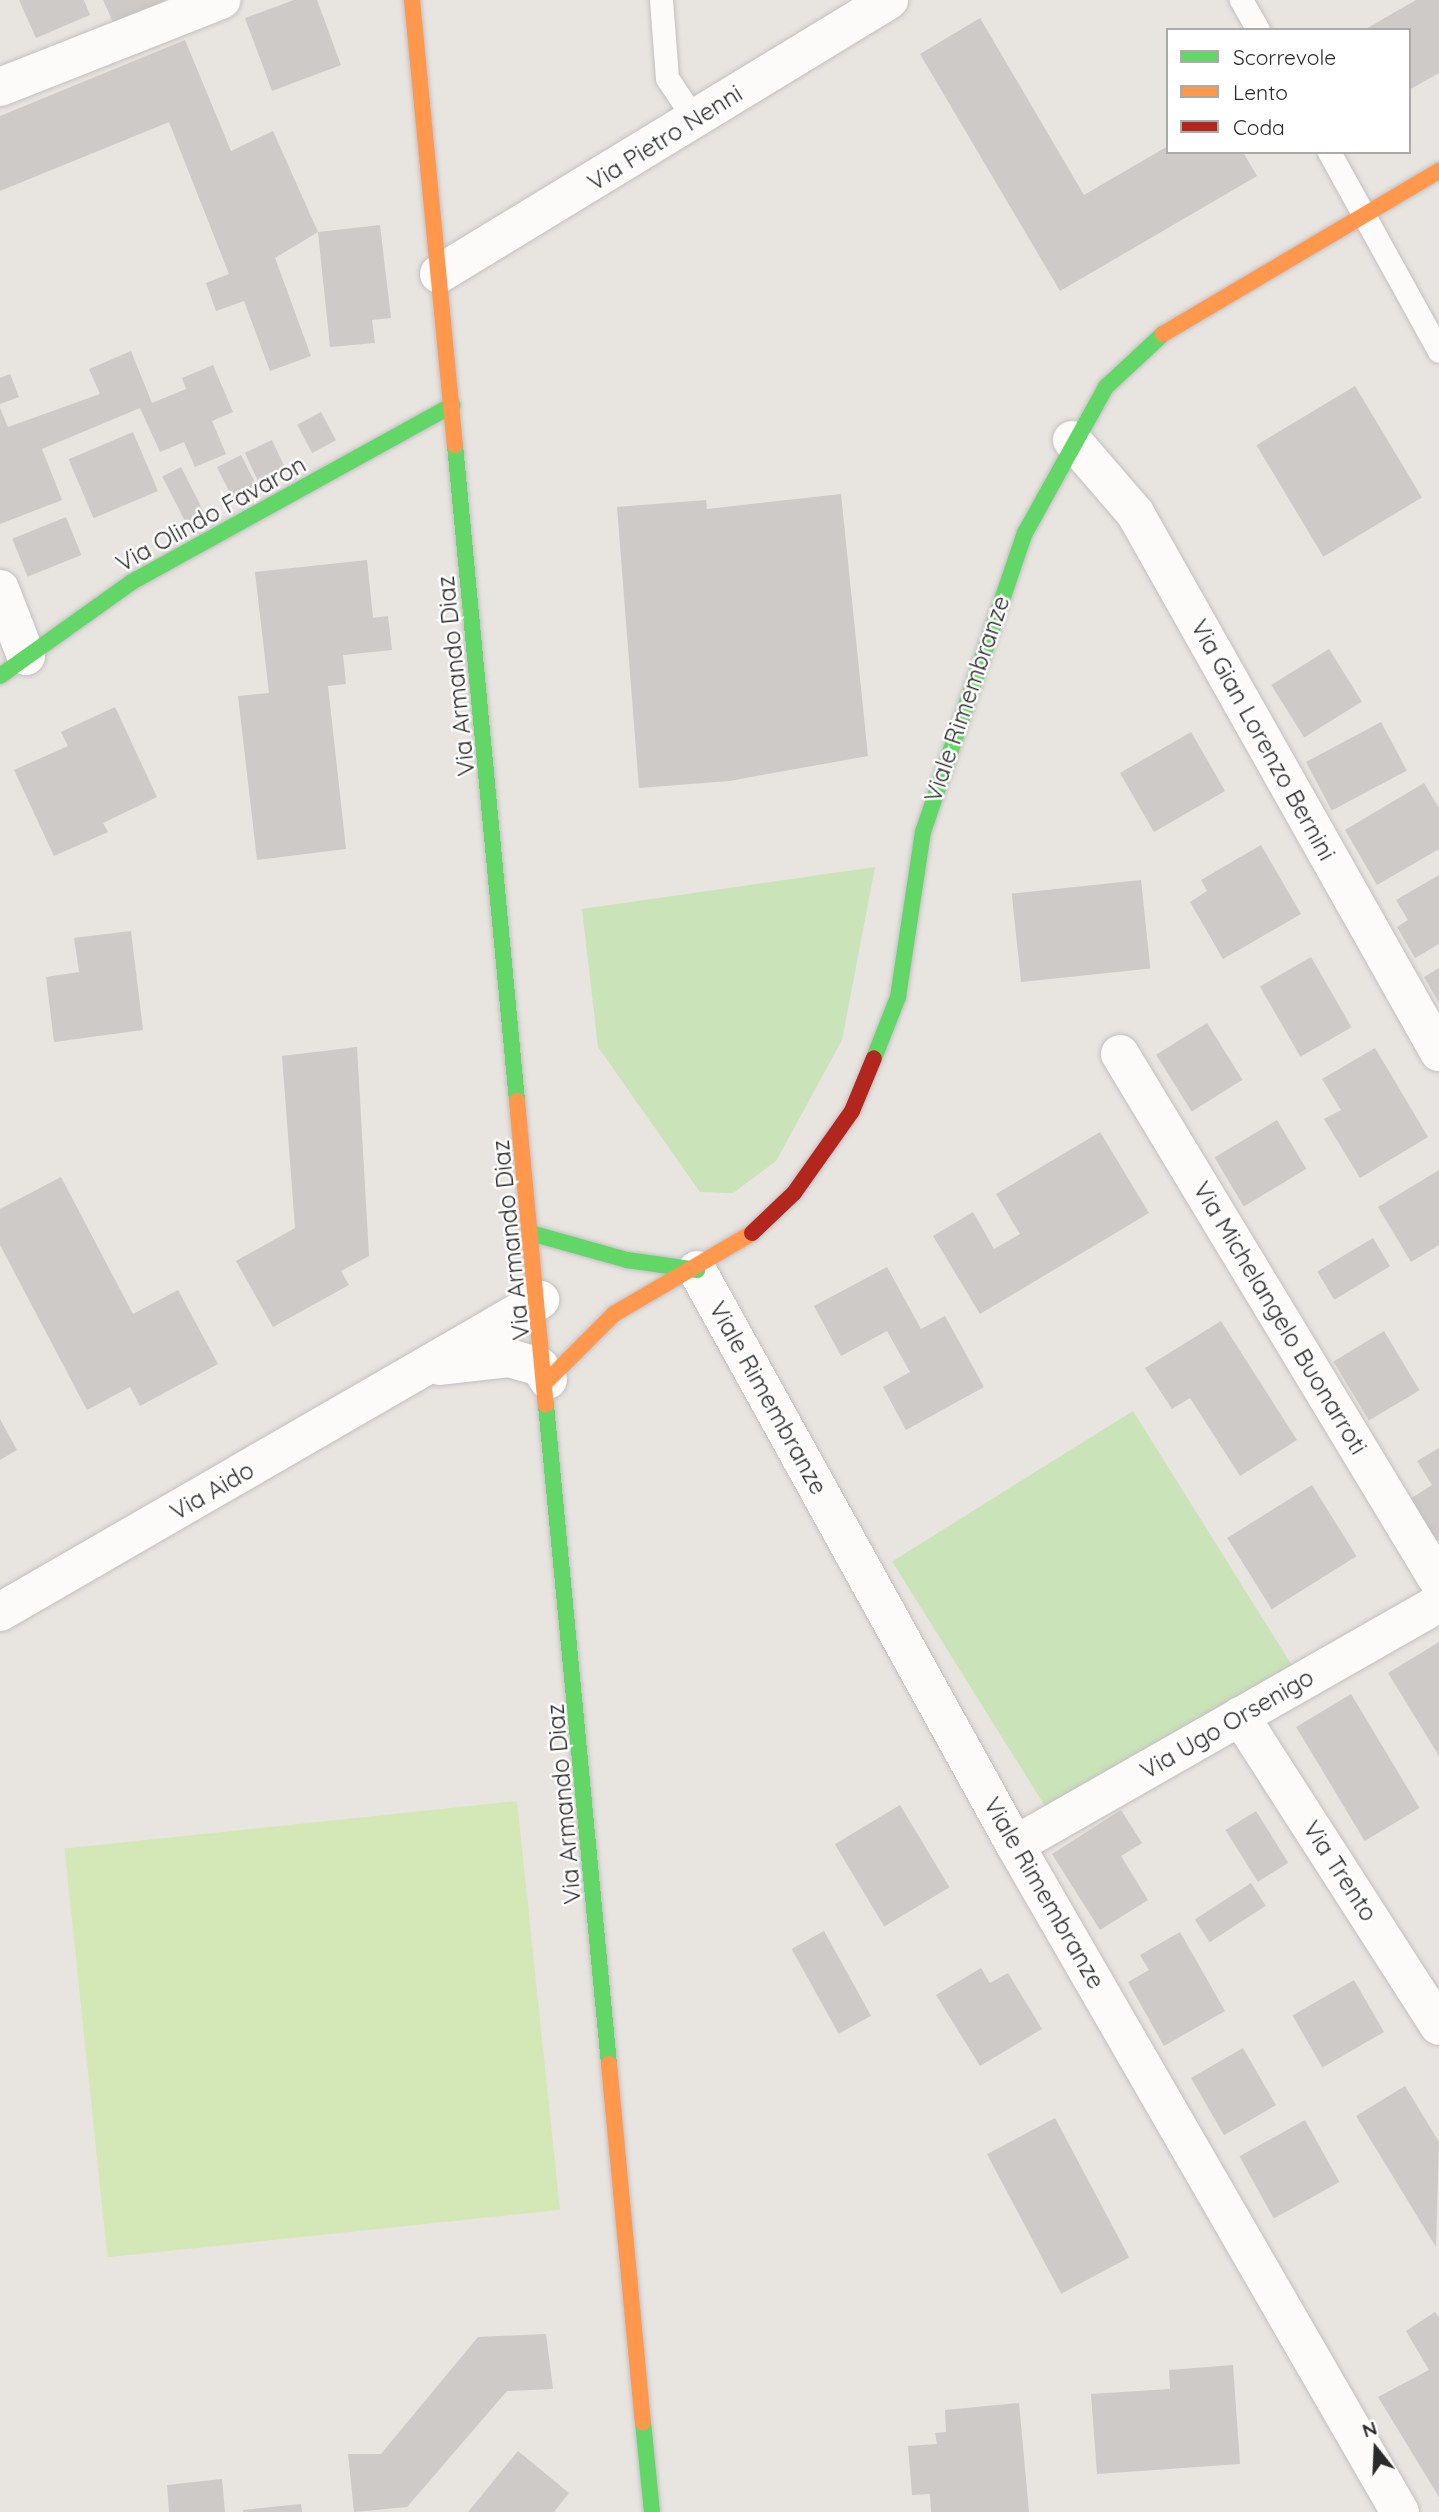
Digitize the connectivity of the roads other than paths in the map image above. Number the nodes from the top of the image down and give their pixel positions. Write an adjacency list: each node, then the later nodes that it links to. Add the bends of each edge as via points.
1 (221, 0): 7 (street)
2 (412, 0): 12 (main road, Via Armando Diaz)
3 (661, 0): 8 (lane, via 667,78)
4 (889, 0): 8 (street, Via Pietro Nenni)
5 (1241, 0): 6 (lane)
6 (1257, 28)
7 (0, 87)
8 (695, 120): 12 (street, Via Pietro Nenni)
9 (1330, 154): 11 (lane)
10 (1439, 171): 11 (main road, Viale Rimembranze)
11 (1365, 216): 13 (lane); 15 (main road, Viale Rimembranze, via 1156,338 1105,387)
12 (439, 274): 14 (main road, Via Armando Diaz)
13 (1439, 351)
14 (452, 405): 17 (main road, Via Olindo Favaron, via 132,582); 20 (main road, Via Armando Diaz)
15 (1072, 440): 18 (street, Via Gian Lorenzo Bernini, via 1135,513); 21 (main road, Viale Rimembranze, via 1025,533 935,786 898,998 857,1100 794,1193 744,1240)
16 (0, 589): 17 (street)
17 (13, 666)
18 (1439, 1052)
19 (1120, 1054): 25 (street, Via Michelangelo Buonarroti)
20 (534, 1234): 21 (main road, via 627,1260); 22 (main road, Via Armando Diaz)
21 (697, 1270): 24 (main road, Viale Rimembranze, via 614,1314); 29 (street, Viale Rimembranze)
22 (540, 1300): 23 (street, Via Aido); 24 (main road, Via Armando Diaz)
23 (424, 1370): 24 (street, Via Aido, via 509,1358 540,1367); 27 (street, Via Aido)
24 (548, 1380): 31 (main road, Via Armando Diaz)
25 (1439, 1582)
26 (1439, 1602): 28 (street, Via Ugo Orsenigo)
27 (0, 1612)
28 (1240, 1717): 29 (street, Via Ugo Orsenigo); 30 (street, Via Trento)
29 (1016, 1845): 32 (street, Viale Rimembranze)
30 (1439, 2026)
31 (652, 2512)
32 (1400, 2512)

